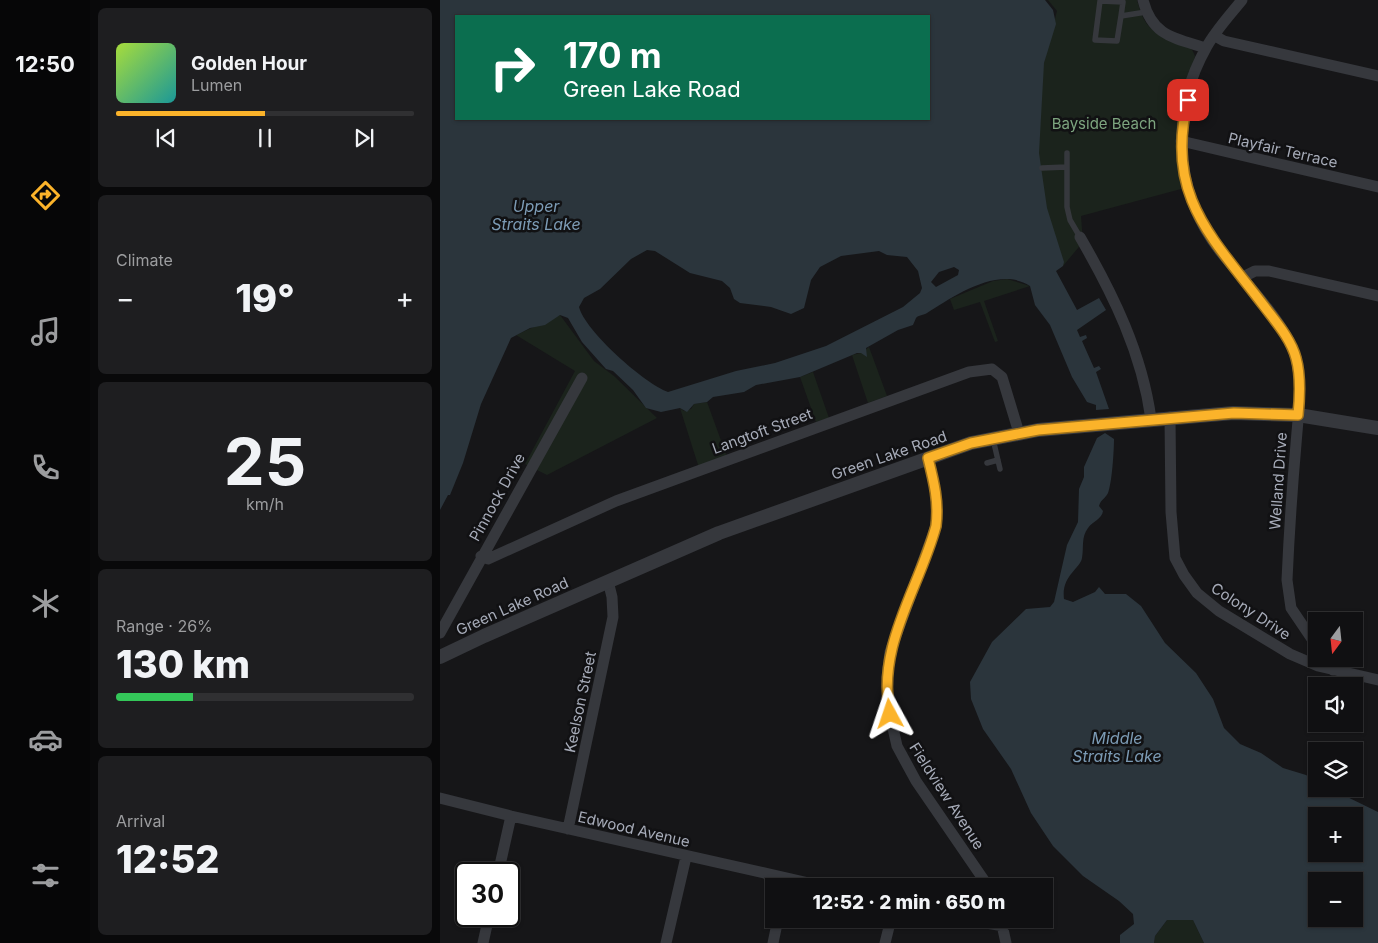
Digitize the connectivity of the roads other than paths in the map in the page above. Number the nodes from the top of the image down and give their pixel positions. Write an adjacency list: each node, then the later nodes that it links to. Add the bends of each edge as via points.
1 (1142, 0): 3 (street)
2 (1242, 0): 5 (street, Welland Drive)
3 (1146, 12): 4 (lane); 6 (street, via 1156,27 1166,34)
4 (1121, 16): 4 (lane, via 1117,41 1096,40 1100,1 1123,2)
5 (1215, 36): 6 (street, Welland Drive); 7 (street, via 1224,41)
6 (1206, 48): 8 (street, Welland Drive, via 1192,84)
7 (1378, 76)
8 (1181, 142): 12 (street, Playfair Terrace); 14 (street, Welland Drive, via 1188,193 1200,221 1219,250)
9 (1067, 152): 10 (lane)
10 (1066, 167): 11 (lane); 13 (lane, via 1067,207)
11 (1042, 168)
12 (1378, 187)
13 (1080, 237): 19 (street, via 1108,287 1137,354)
14 (1243, 277): 15 (street, via 1254,271 1269,271); 17 (street, Welland Drive, via 1292,346 1298,372)
15 (1378, 296)
16 (582, 378): 27 (street, Pinnock Drive)
17 (1298, 415): 18 (street, Green Lake Road, via 1234,413); 20 (street, Green Lake Road); 30 (street, Welland Drive, via 1287,580 1291,608)
18 (1170, 417): 19 (street, Green Lake Road); 32 (street, Colony Drive, via 1175,558 1184,575 1197,593 1219,610 1290,654)
19 (1151, 419): 21 (street, Green Lake Road)
20 (1378, 428)
21 (1019, 433): 22 (street, Green Lake Road); 27 (street, Langtoft Street, via 1002,377 992,369 969,372 616,501 488,559)
22 (993, 439): 23 (street, Green Lake Road); 24 (lane)
23 (928, 458): 28 (street, Green Lake Road, via 719,533); 40 (street, Fieldview Avenue, via 936,489 936,526 890,652 888,706 896,746)
24 (998, 460): 25 (lane); 26 (lane)
25 (987, 464)
26 (1000, 469)
27 (481, 556): 29 (street, Pinnock Drive)
28 (608, 581): 31 (street, Green Lake Road); 36 (street, Keelson Street, via 613,618)
29 (440, 633)
30 (1308, 634)
31 (440, 658)
32 (1333, 670): 33 (street, Colony Drive)
33 (1378, 680)
34 (440, 798): 35 (street, Edwood Avenue)
35 (511, 816): 36 (street, Edwood Avenue); 38 (street)
36 (568, 829): 37 (street, Edwood Avenue)
37 (686, 857): 39 (street, Edwood Avenue); 46 (street)
38 (501, 862)
39 (771, 878)
40 (983, 878)
41 (487, 927): 45 (street)
42 (776, 928): 47 (street)
43 (889, 928): 48 (street)
44 (1003, 928): 49 (street)
45 (483, 943)
46 (666, 943)
47 (773, 943)
48 (885, 943)
49 (1006, 943)

